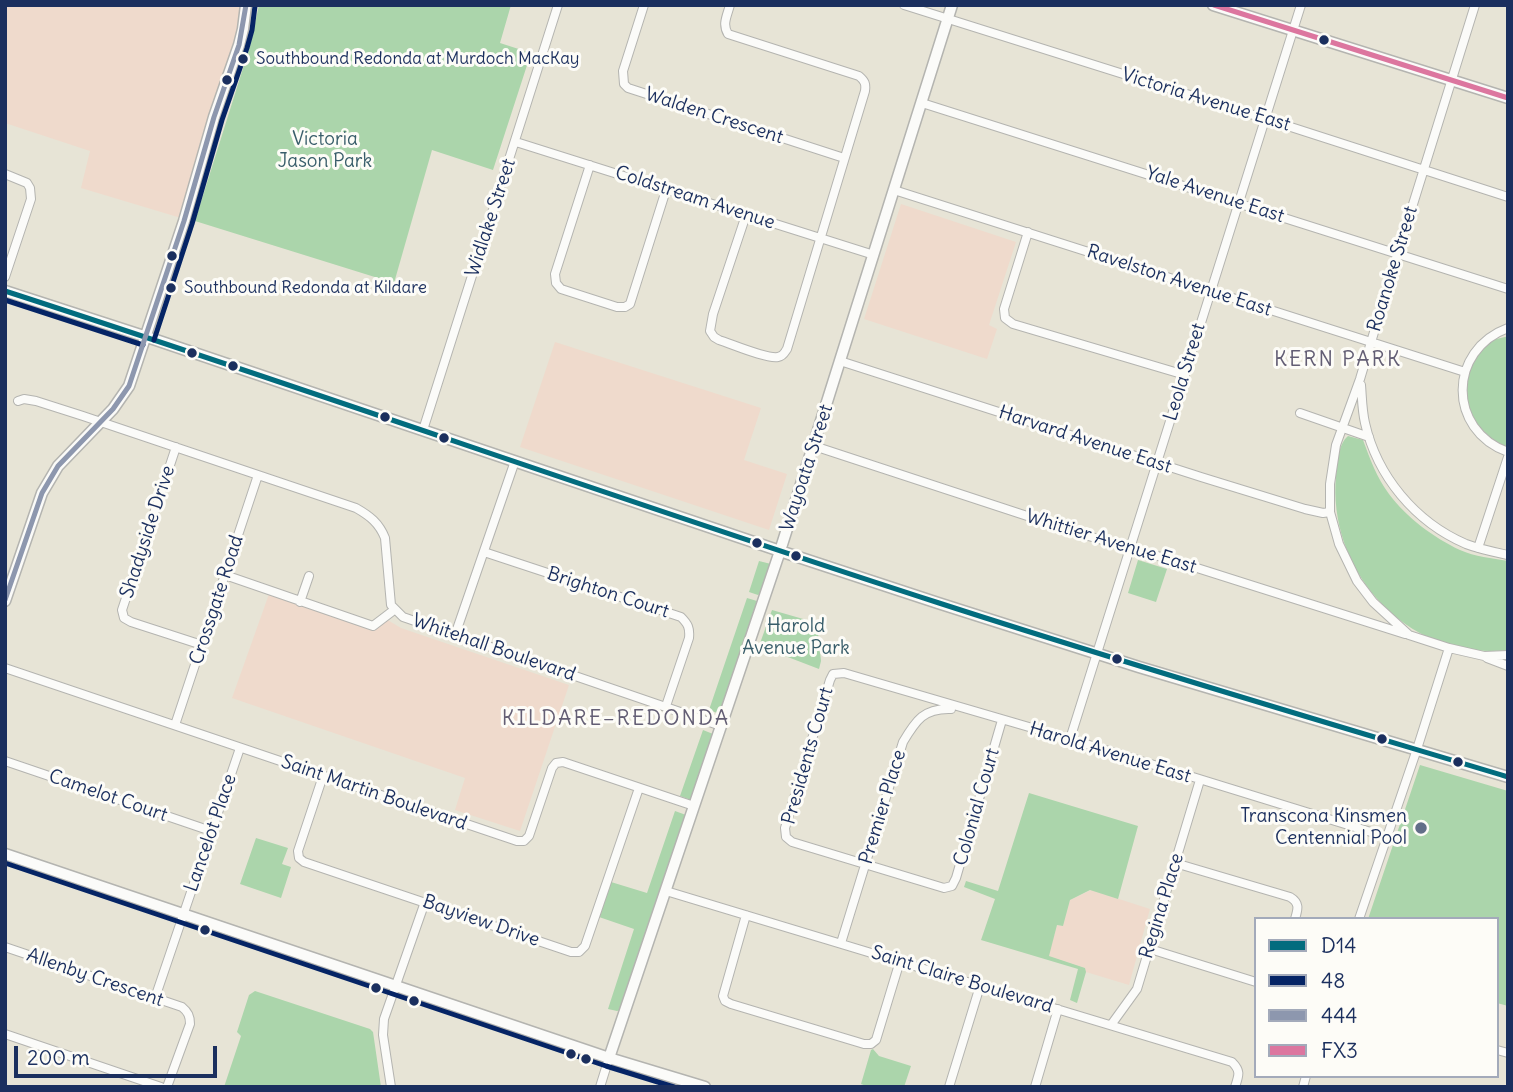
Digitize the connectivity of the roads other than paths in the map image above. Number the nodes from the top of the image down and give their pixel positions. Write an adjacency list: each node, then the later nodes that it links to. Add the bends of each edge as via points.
1 (247, 5): 35 (street, via 239,45)
2 (558, 5): 16 (street, Widlake Street)
3 (644, 5): 17 (street, Walden Crescent, via 623,71 628,88)
4 (730, 5): 17 (street, via 724,28 728,34 864,80 865,91)
5 (904, 5): 10 (street, Victoria Avenue East)
6 (952, 5): 10 (street, Wayoata Street)
7 (1213, 5): 11 (street)
8 (1301, 5): 11 (street, Leola Street)
9 (1475, 5): 12 (street, Roanoke Street)
10 (947, 19): 14 (street, Wayoata Street); 15 (street, Victoria Avenue East)
11 (1293, 31): 12 (street); 15 (street, Leola Street)
12 (1452, 80): 13 (street); 19 (street, Roanoke Street)
13 (1508, 98)
14 (922, 103): 22 (street, Wayoata Street); 24 (street, Yale Avenue East)
15 (1266, 119): 19 (street, Victoria Avenue East); 24 (street, Leola Street)
16 (516, 142): 18 (street, Coldstream Avenue); 45 (street, Widlake Street)
17 (844, 158): 27 (street)
18 (590, 165): 21 (street, Coldstream Avenue); 21 (street, via 555,274 561,289 617,307 630,304)
19 (1423, 169): 23 (street, Victoria Avenue East); 28 (street, Roanoke Street)
20 (5, 174): 30 (street, via 27,183 31,194)
21 (666, 190): 25 (street, Coldstream Avenue)
22 (894, 190): 26 (street, Ravelston Avenue East); 29 (street, Wayoata Street)
23 (1508, 197)
24 (1238, 203): 28 (street, Yale Avenue East); 32 (street, Leola Street)
25 (746, 215): 27 (street, Coldstream Avenue); 27 (street, via 710,331 719,340 766,355 778,357 787,349)
26 (1028, 232): 32 (street, Ravelston Avenue East); 39 (street, via 1005,318)
27 (820, 238): 29 (street, Coldstream Avenue)
28 (1397, 253): 31 (street, Yale Avenue East); 36 (street, Roanoke Street)
29 (874, 255): 37 (street, Wayoata Street)
30 (5, 277)
31 (1508, 289)
32 (1210, 291): 36 (street, Ravelston Avenue East); 39 (street, Leola Street)
33 (5, 292): 35 (street)
34 (1508, 328): 38 (street, via 1482,343)
35 (146, 337): 43 (street, via 129,386); 45 (street)
36 (1371, 342): 38 (street, Ravelston Avenue East); 40 (street, Roanoke Street)
37 (840, 361): 47 (street, Wayoata Street); 52 (street, Harvard Avenue East)
38 (1465, 372): 49 (street, via 1462,393 1469,419 1486,440)
39 (1185, 375): 52 (street, Leola Street)
40 (1360, 379): 44 (street, Roanoke Street); 46 (street)
41 (18, 401): 43 (street, Whitehall Boulevard, via 36,401)
42 (1300, 413): 44 (street)
43 (101, 421): 48 (street, Whitehall Boulevard); 62 (street, via 58,466 42,493)
44 (1342, 427): 46 (street); 54 (street, Roanoke Street, via 1333,461)
45 (423, 430): 51 (street)
46 (1368, 436): 56 (street, via 1385,473 1410,506 1439,530)
47 (814, 446): 55 (street, Whittier Avenue East); 57 (street, Wayoata Street)
48 (176, 447): 53 (street, Whitehall Boulevard); 67 (street, Shadyside Drive, via 122,610 131,622)
49 (1508, 452)
50 (1508, 457): 56 (street)
51 (515, 461): 57 (street); 58 (street)
52 (1156, 463): 54 (street, Harvard Avenue East, via 1305,509); 55 (street, Leola Street)
53 (258, 475): 60 (street, Crossgate Road); 64 (street, Whitehall Boulevard, via 356,508 377,523 385,538)
54 (1330, 512): 66 (street, Roanoke Street, via 1357,581)
55 (1130, 548): 66 (street, Whittier Avenue East); 69 (street, Leola Street)
56 (1478, 548): 59 (street)
57 (780, 551): 69 (street); 79 (street, Wayoata Street)
58 (484, 552): 65 (street); 75 (street, Brighton Court, via 681,617 689,638)
59 (1508, 555)
60 (225, 575): 63 (street); 67 (street, Crossgate Road)
61 (309, 576): 63 (street)
62 (5, 601)
63 (300, 602): 64 (street, via 373,626)
64 (394, 610): 65 (street, Whitehall Boulevard)
65 (456, 635): 75 (street, Whitehall Boulevard)
66 (1409, 635): 68 (street, Roanoke Street)
67 (202, 645): 78 (street, Crossgate Road)
68 (1448, 648): 71 (street, Roanoke Street); 82 (street)
69 (1096, 653): 80 (street, Leola Street); 82 (street)
70 (1508, 654): 71 (street)
71 (1484, 656): 72 (street)
72 (1508, 666)
73 (5, 668): 78 (street, Saint Martin Boulevard)
74 (833, 674): 76 (street, Harold Avenue East, via 844,673); 93 (street, Presidents Court, via 786,837)
75 (666, 706): 79 (street, Whitehall Boulevard)
76 (962, 709): 77 (street, Harold Avenue East); 93 (street, Premier Place, via 926,713 913,724 903,742)
77 (1002, 720): 80 (street, Harold Avenue East); 93 (street, Colonial Court, via 952,886 944,888)
78 (175, 726): 81 (street, Saint Martin Boulevard)
79 (721, 726): 88 (street, Wayoata Street)
80 (1070, 739): 86 (street, Harold Avenue East)
81 (240, 748): 84 (street, Saint Martin Boulevard); 89 (street, Lancelot Place)
82 (1417, 750): 85 (street); 90 (street)
83 (5, 761): 89 (street, Camelot Court)
84 (323, 776): 87 (street, Saint Martin Boulevard, via 517,841 529,836 556,763); 95 (street, Bayview Drive, via 299,858)
85 (1508, 776)
86 (1200, 780): 90 (street, Harold Avenue East); 92 (street, Regina Place)
87 (639, 788): 88 (street, Saint Martin Boulevard); 95 (street, Bayview Drive, via 585,946 579,952)
88 (694, 807): 94 (street, Wayoata Street)
89 (211, 831): 96 (street, Lancelot Place)
90 (1387, 837): 99 (street)
91 (5, 854): 96 (street)
92 (1175, 863): 98 (street, via 1290,897 1297,903); 102 (street, Regina Place)
93 (865, 864): 100 (street, Premier Place)
94 (666, 891): 97 (street, Saint Claire Boulevard); 111 (street, Wayoata Street)
95 (425, 902): 106 (street)
96 (183, 914): 106 (street); 107 (street, Lancelot Place)
97 (747, 915): 100 (street, Saint Claire Boulevard); 103 (street, via 725,1001 864,1044 876,1040)
98 (1296, 917)
99 (1360, 917)
100 (841, 943): 103 (street, Saint Claire Boulevard)
101 (5, 947): 107 (street, Allenby Crescent)
102 (1150, 949): 104 (street); 109 (street, Regina Place, via 1137,989)
103 (900, 961): 105 (street, Saint Claire Boulevard)
104 (1254, 981)
105 (980, 986): 108 (street, Saint Claire Boulevard); 117 (street)
106 (396, 987): 111 (street); 114 (street, via 384,1020)
107 (155, 998): 113 (street, Allenby Crescent, via 182,1007 190,1017)
108 (1058, 1009): 109 (street, Saint Claire Boulevard); 118 (street)
109 (1111, 1025): 119 (street, Saint Claire Boulevard, via 1232,1062 1239,1075)
110 (5, 1034): 112 (street)
111 (609, 1058): 115 (street, Wayoata Street); 116 (street)
112 (161, 1087)
113 (167, 1087)
114 (391, 1087)
115 (600, 1087)
116 (705, 1087)
117 (949, 1087)
118 (1035, 1087)
119 (1235, 1087)

